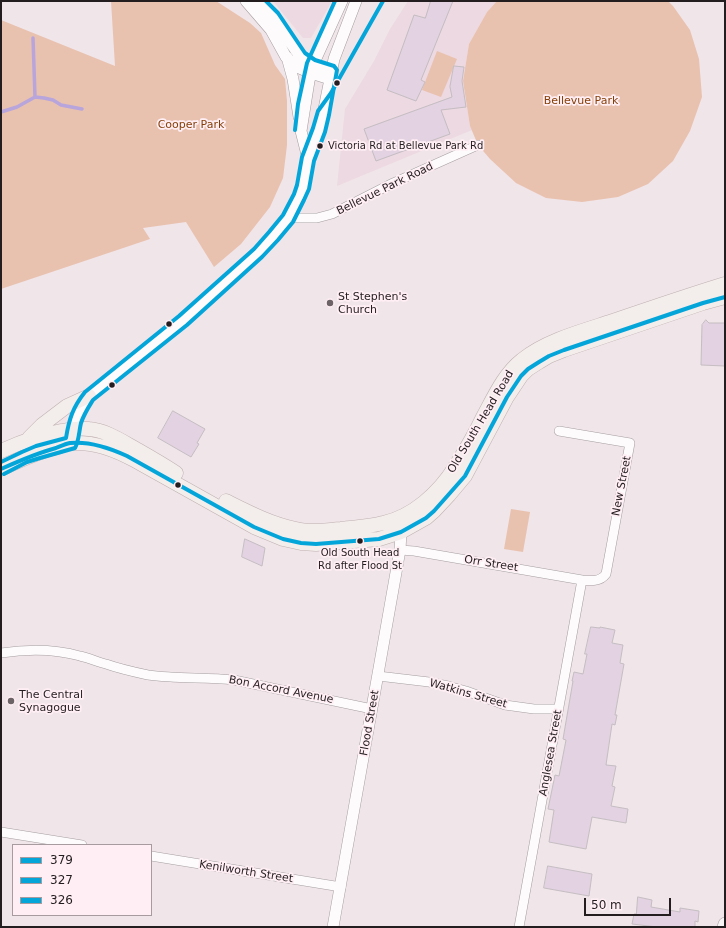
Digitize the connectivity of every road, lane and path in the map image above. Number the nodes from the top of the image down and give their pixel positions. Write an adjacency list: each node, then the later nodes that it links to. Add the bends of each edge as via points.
1 (246, 1): 5 (street, via 271,30)
2 (256, 1): 6 (street, via 273,17 301,58)
3 (342, 1): 6 (street)
4 (356, 1): 7 (street)
5 (286, 57): 6 (street, via 297,67); 8 (street, via 293,79)
6 (312, 69): 7 (street); 8 (street)
7 (330, 75): 10 (street, via 319,130)
8 (301, 131): 10 (street)
9 (478, 145): 11 (street, Bellevue Park Road, via 332,214 317,218)
10 (308, 159): 11 (street, via 303,187)
11 (288, 218): 14 (street, via 258,253 183,321)
12 (725, 284): 21 (main road, Old South Head Road, via 579,332 539,348 524,358 498,389 447,478)
13 (725, 297): 21 (main road, Old South Head Road, via 564,350 528,369 507,397 465,476 426,518)
14 (89, 396): 15 (street, via 80,409); 17 (main road, via 67,406)
15 (73, 429): 17 (main road, Old South Head Road); 18 (street); 21 (main road, Old South Head Road, via 101,431 146,454 226,502 296,529 318,531 383,523)
16 (559, 431): 23 (street, New Street, via 630,443 606,574 598,580)
17 (25, 440): 19 (main road, Old South Head Road)
18 (71, 443): 20 (main road, Old South Head Road, via 38,452); 21 (main road, Old South Head Road, via 97,446 123,454 254,527 283,539 301,543 329,544 379,539)
19 (1, 451)
20 (1, 469)
21 (399, 525): 22 (street, Flood Street)
22 (400, 550): 23 (street, Orr Street); 25 (street, Flood Street)
23 (582, 580): 27 (street, Anglesea Street)
24 (1, 653): 26 (street, Bon Accord Avenue, via 28,650 61,652 127,671 149,675 234,680)
25 (378, 676): 26 (street, Flood Street); 27 (street, Watkins Street, via 448,686 505,705)
26 (372, 709): 31 (street, Flood Street)
27 (559, 709): 33 (street, Anglesea Street)
28 (1, 832): 29 (street)
29 (76, 844)
30 (152, 856): 31 (street, Kenilworth Street)
31 (340, 887): 32 (street, Flood Street)
32 (333, 927)
33 (519, 927)

